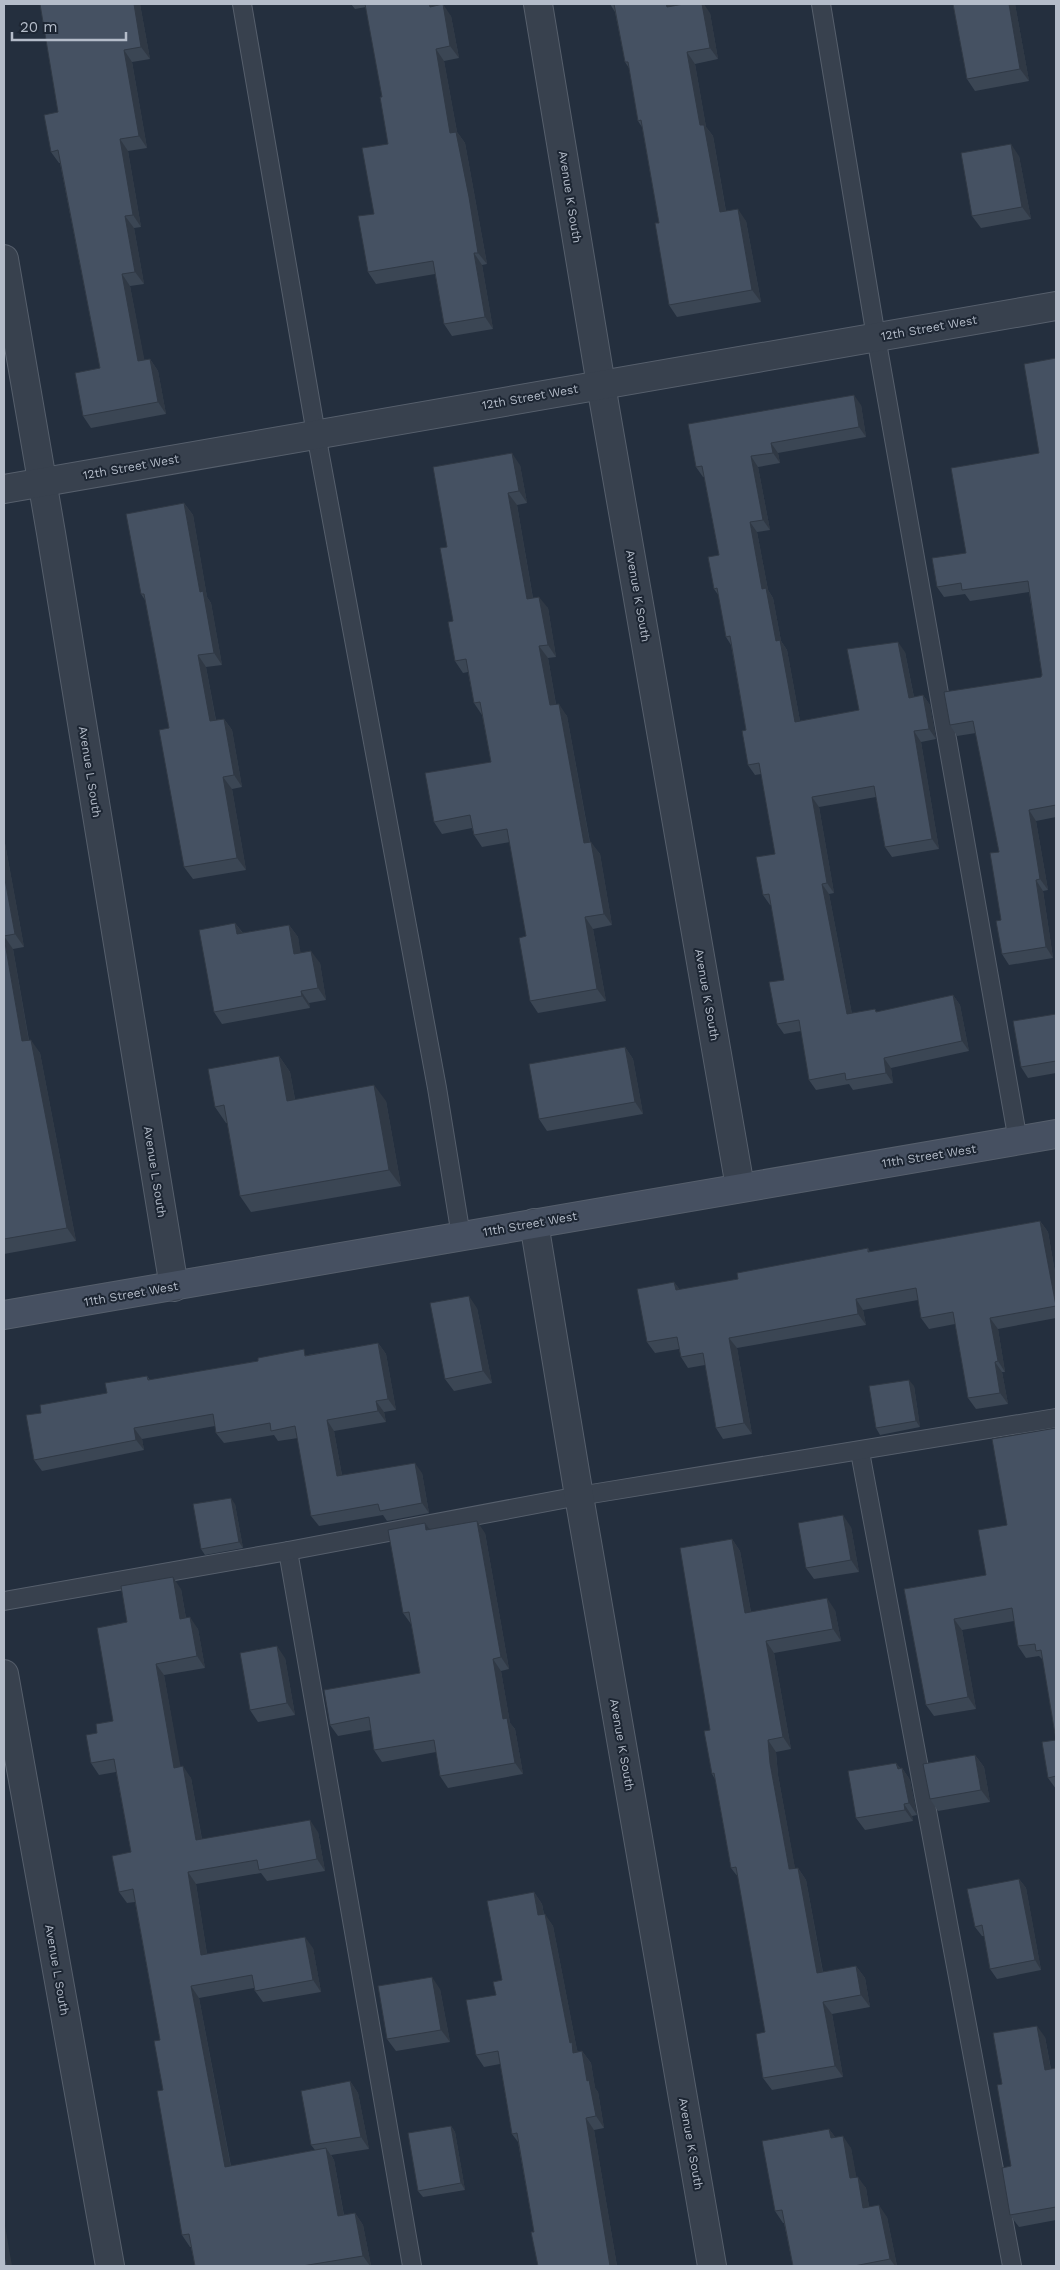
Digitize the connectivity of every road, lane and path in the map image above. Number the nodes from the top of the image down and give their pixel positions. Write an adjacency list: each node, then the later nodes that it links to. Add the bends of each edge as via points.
1 (242, 4): 8 (lane)
2 (538, 4): 7 (street, Avenue K South)
3 (820, 4): 6 (lane)
4 (4, 259): 9 (street, Avenue L South)
5 (1056, 306): 6 (street, 12th Street West)
6 (876, 337): 7 (street, 12th Street West); 12 (lane)
7 (601, 385): 8 (street, 12th Street West); 13 (street, Avenue K South)
8 (316, 434): 9 (street, 12th Street West); 15 (lane)
9 (42, 482): 10 (street, 12th Street West); 16 (street, Avenue L South)
10 (4, 489)
11 (1056, 1134): 12 (street, 11th Street West)
12 (1018, 1141): 13 (street, 11th Street West)
13 (740, 1188): 14 (street, 11th Street West)
14 (534, 1223): 15 (street, 11th Street West); 20 (street, Avenue K South)
15 (461, 1236): 16 (street, 11th Street West)
16 (174, 1287): 17 (street, 11th Street West)
17 (4, 1315)
18 (1056, 1418): 19 (lane)
19 (860, 1452): 20 (lane); 27 (lane)
20 (578, 1496): 21 (lane); 26 (street, Avenue K South)
21 (288, 1551): 22 (lane); 25 (lane)
22 (4, 1601)
23 (4, 1674): 24 (street, Avenue L South)
24 (110, 2266)
25 (412, 2266)
26 (712, 2266)
27 (1012, 2266)

